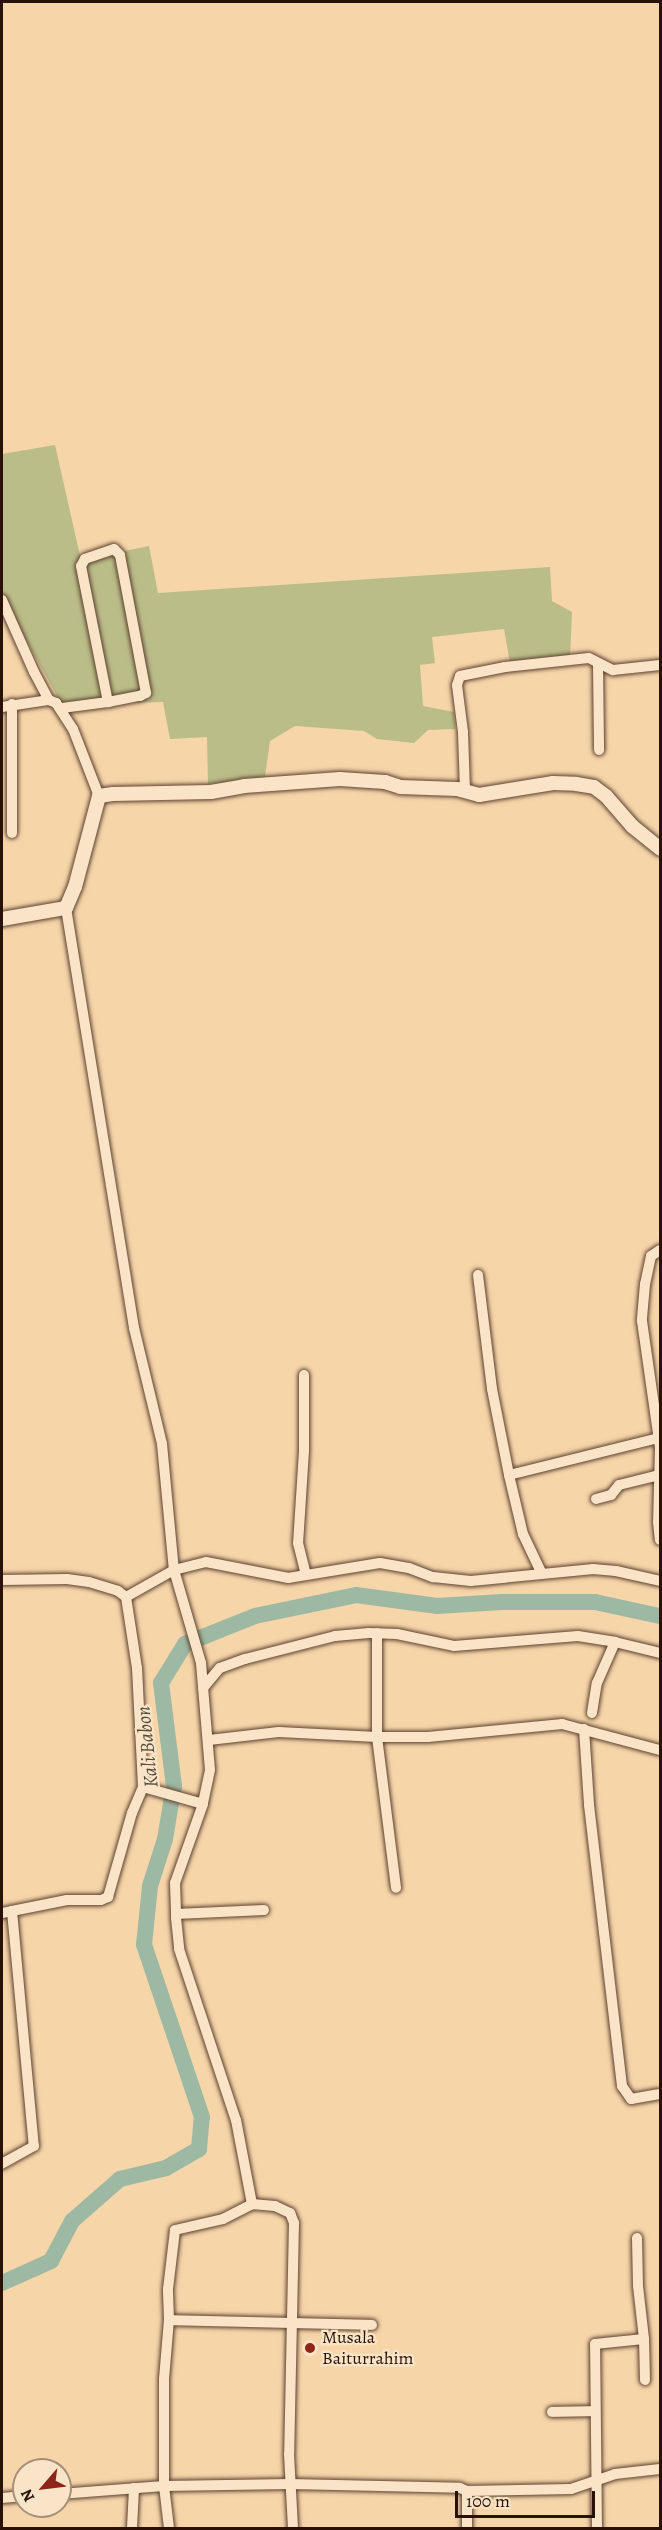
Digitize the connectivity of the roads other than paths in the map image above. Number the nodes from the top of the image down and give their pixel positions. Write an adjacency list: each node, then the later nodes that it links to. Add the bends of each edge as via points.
1 (2, 600): 4 (street)
2 (598, 664): 3 (street, via 613,670); 8 (street); 9 (street, via 589,658 505,667 458,678)
3 (660, 665)
4 (49, 700): 6 (street); 7 (street)
5 (108, 702): 5 (street, via 140,696 147,689 120,555 114,549 85,559 81,566); 7 (street)
6 (7, 706): 11 (street)
7 (62, 708): 10 (street, via 90,765)
8 (599, 750)
9 (465, 790): 10 (street, via 340,779 211,792); 12 (street, via 479,795 553,783 594,787)
10 (99, 796): 13 (street)
11 (12, 832)
12 (660, 849)
13 (66, 908): 14 (street); 23 (street, via 134,1328 162,1444)
14 (2, 919)
15 (660, 1250): 18 (street, via 651,1256 642,1321)
16 (478, 1275): 19 (street, via 487,1357)
17 (304, 1375): 25 (street, via 298,1542)
18 (658, 1438): 19 (street); 20 (street)
19 (509, 1475): 24 (street, via 523,1534)
20 (659, 1475): 21 (street, via 619,1485 611,1495); 22 (street)
21 (596, 1499)
22 (660, 1540)
23 (174, 1570): 25 (street, via 206,1562 288,1578); 28 (street); 32 (street, via 201,1663)
24 (542, 1574): 25 (street, via 471,1581 434,1577 380,1563); 27 (street, via 593,1569)
25 (306, 1575)
26 (2, 1581): 28 (street, via 67,1579 89,1582)
27 (660, 1581)
28 (126, 1597): 38 (street, via 137,1668)
29 (377, 1633): 30 (street, via 454,1646 578,1636); 32 (street, via 335,1636 245,1659 220,1668); 35 (street)
30 (615, 1642): 31 (street); 33 (street, via 597,1683)
31 (660, 1653)
32 (203, 1688): 36 (street)
33 (592, 1713)
34 (584, 1729): 35 (street, via 550,1725 428,1737); 37 (street); 44 (street, via 589,1805 622,2086 631,2099)
35 (378, 1737): 36 (street, via 279,1732); 40 (street)
36 (208, 1740): 39 (street, via 210,1770)
37 (660, 1750)
38 (146, 1787): 39 (street); 42 (street, via 132,1813 108,1897 67,1900)
39 (199, 1803): 43 (street, via 176,1883)
40 (396, 1888)
41 (264, 1910): 43 (street)
42 (7, 1912): 45 (street, via 34,2146)
43 (176, 1914): 46 (street, via 179,1949 236,2120)
44 (660, 2094)
45 (2, 2164)
46 (252, 2204): 48 (street, via 223,2219 175,2230 168,2289); 49 (street, via 275,2206 293,2218)
47 (637, 2238): 51 (street)
48 (169, 2320): 49 (street); 58 (street, via 164,2379)
49 (290, 2321): 50 (street); 57 (street)
50 (372, 2325)
51 (644, 2339): 52 (street); 53 (street, via 595,2344)
52 (645, 2380)
53 (595, 2411): 54 (street); 56 (street)
54 (552, 2412)
55 (660, 2469): 56 (street)
56 (598, 2480): 60 (street, via 571,2488); 66 (street)
57 (290, 2484): 58 (street); 60 (street, via 460,2487); 64 (street)
58 (164, 2486): 59 (street); 63 (street)
59 (134, 2488): 61 (street); 62 (street)
60 (467, 2492): 65 (street)
61 (72, 2493)
62 (132, 2529)
63 (168, 2529)
64 (293, 2529)
65 (467, 2529)
66 (597, 2529)

